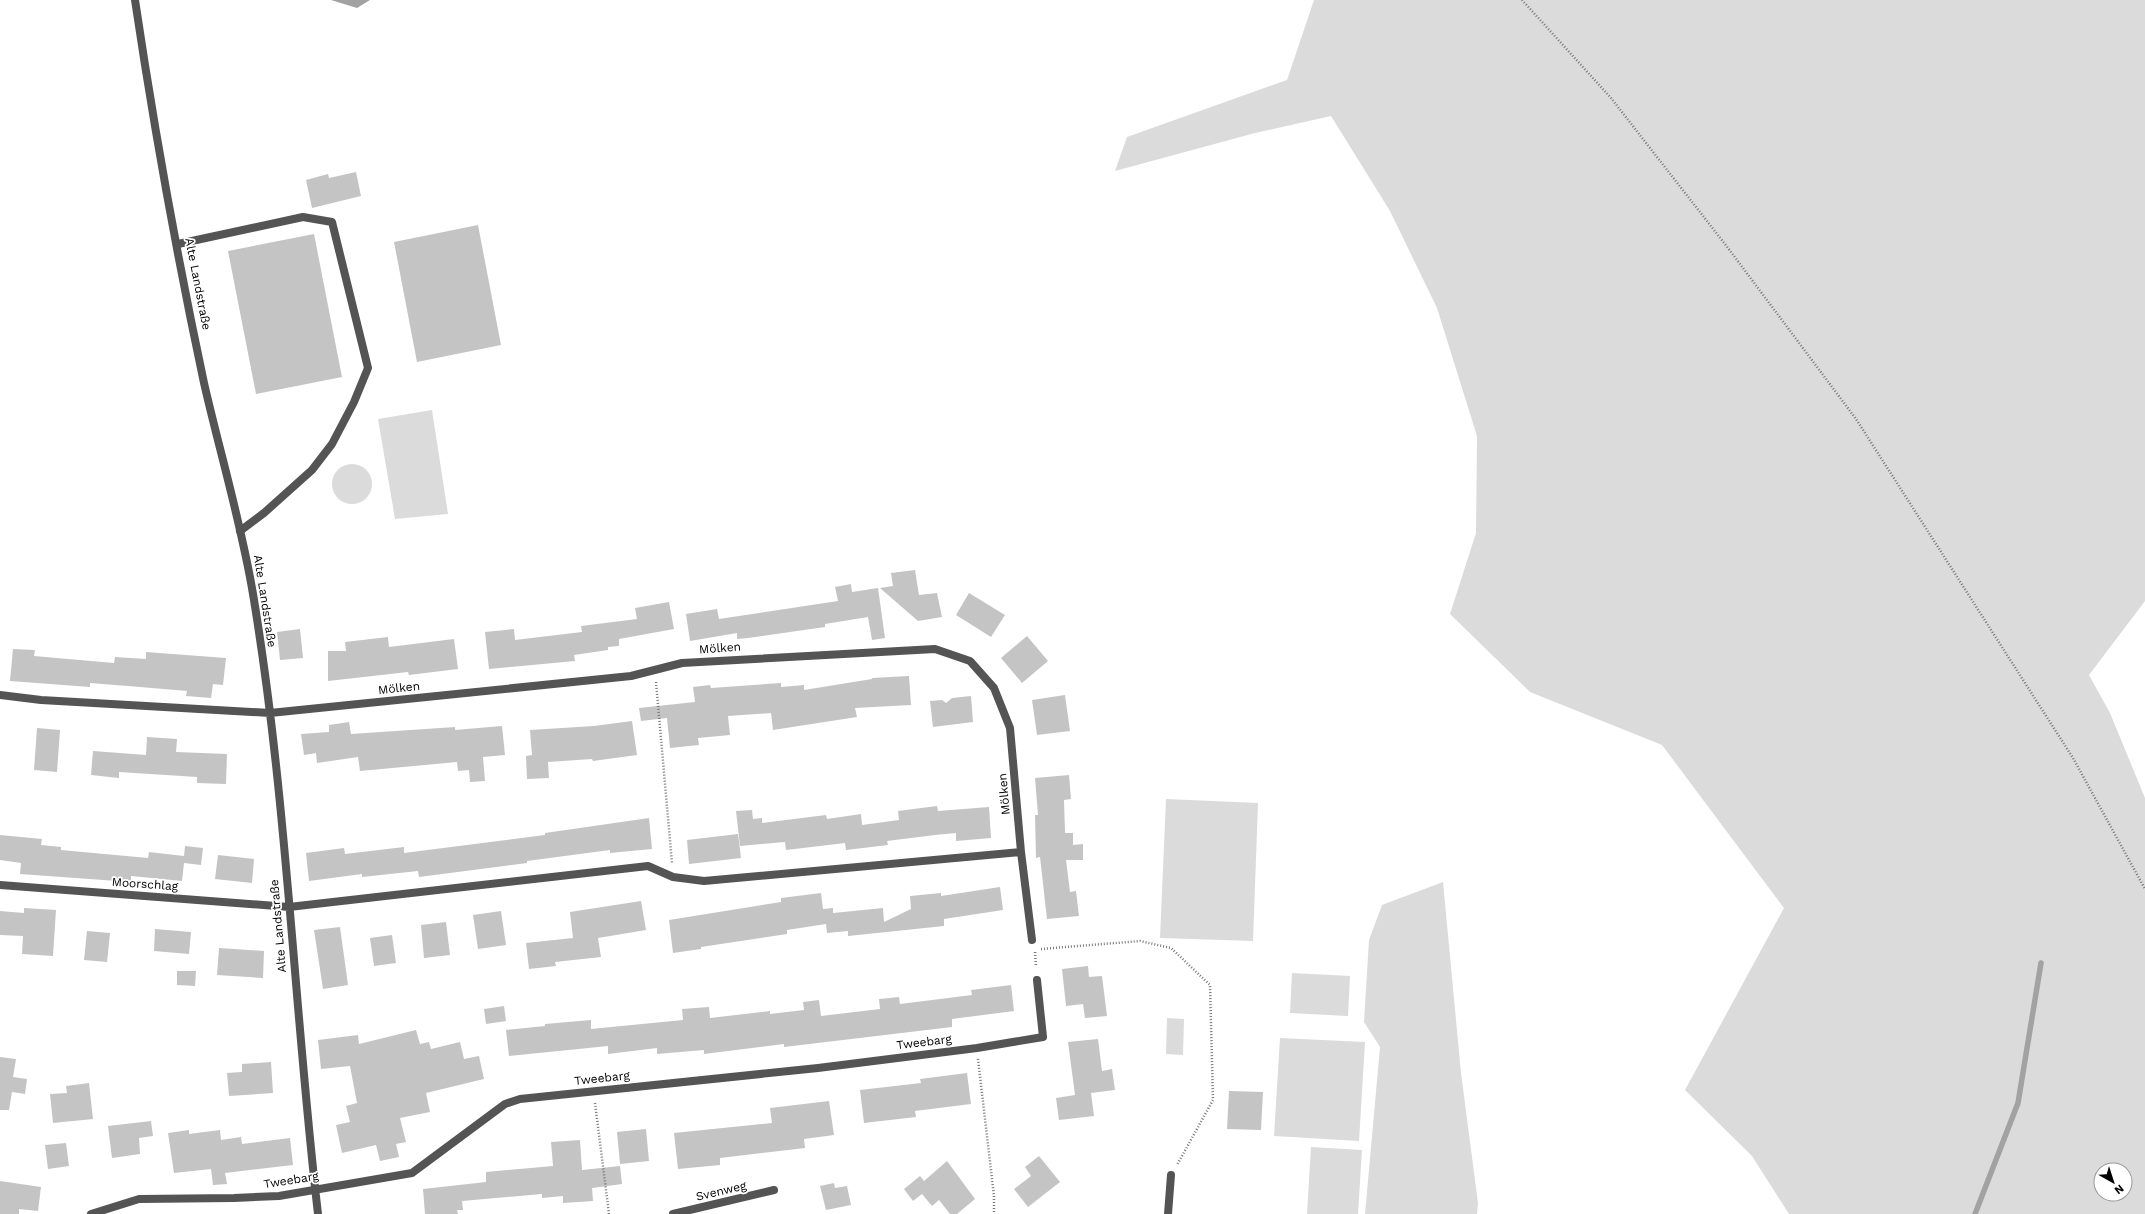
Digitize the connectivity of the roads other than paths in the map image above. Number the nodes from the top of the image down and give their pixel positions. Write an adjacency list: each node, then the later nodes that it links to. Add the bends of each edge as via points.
1 (135, 0): 2 (street, Alte Landstraße, via 149,96)
2 (178, 244): 3 (street, Alte Landstraße, via 205,384); 3 (street, via 303,217 332,222 368,368 332,444 312,470)
3 (240, 531): 5 (street, Alte Landstraße, via 253,593)
4 (0, 695): 5 (street, via 41,700)
5 (270, 713): 6 (street, Mölken, via 631,676 682,663 935,649 970,661 994,688 1010,728); 8 (street, Alte Landstraße)
6 (1021, 852): 8 (street, via 704,881 673,877 648,866); 9 (street, Mölken)
7 (0, 885): 8 (street, Moorschlag)
8 (289, 907): 12 (street, Alte Landstraße)
9 (1032, 940)
10 (1037, 980): 12 (street, Tweebarg, via 1043,1037 818,1068 536,1097 505,1104 412,1173)
11 (1171, 1175): 17 (street)
12 (315, 1189): 14 (street, Tweebarg, via 279,1196 139,1199); 15 (street, Alte Landstraße)
13 (774, 1190): 16 (street, Svenweg)
14 (91, 1214)
15 (318, 1214)
16 (673, 1214)
17 (1168, 1214)

